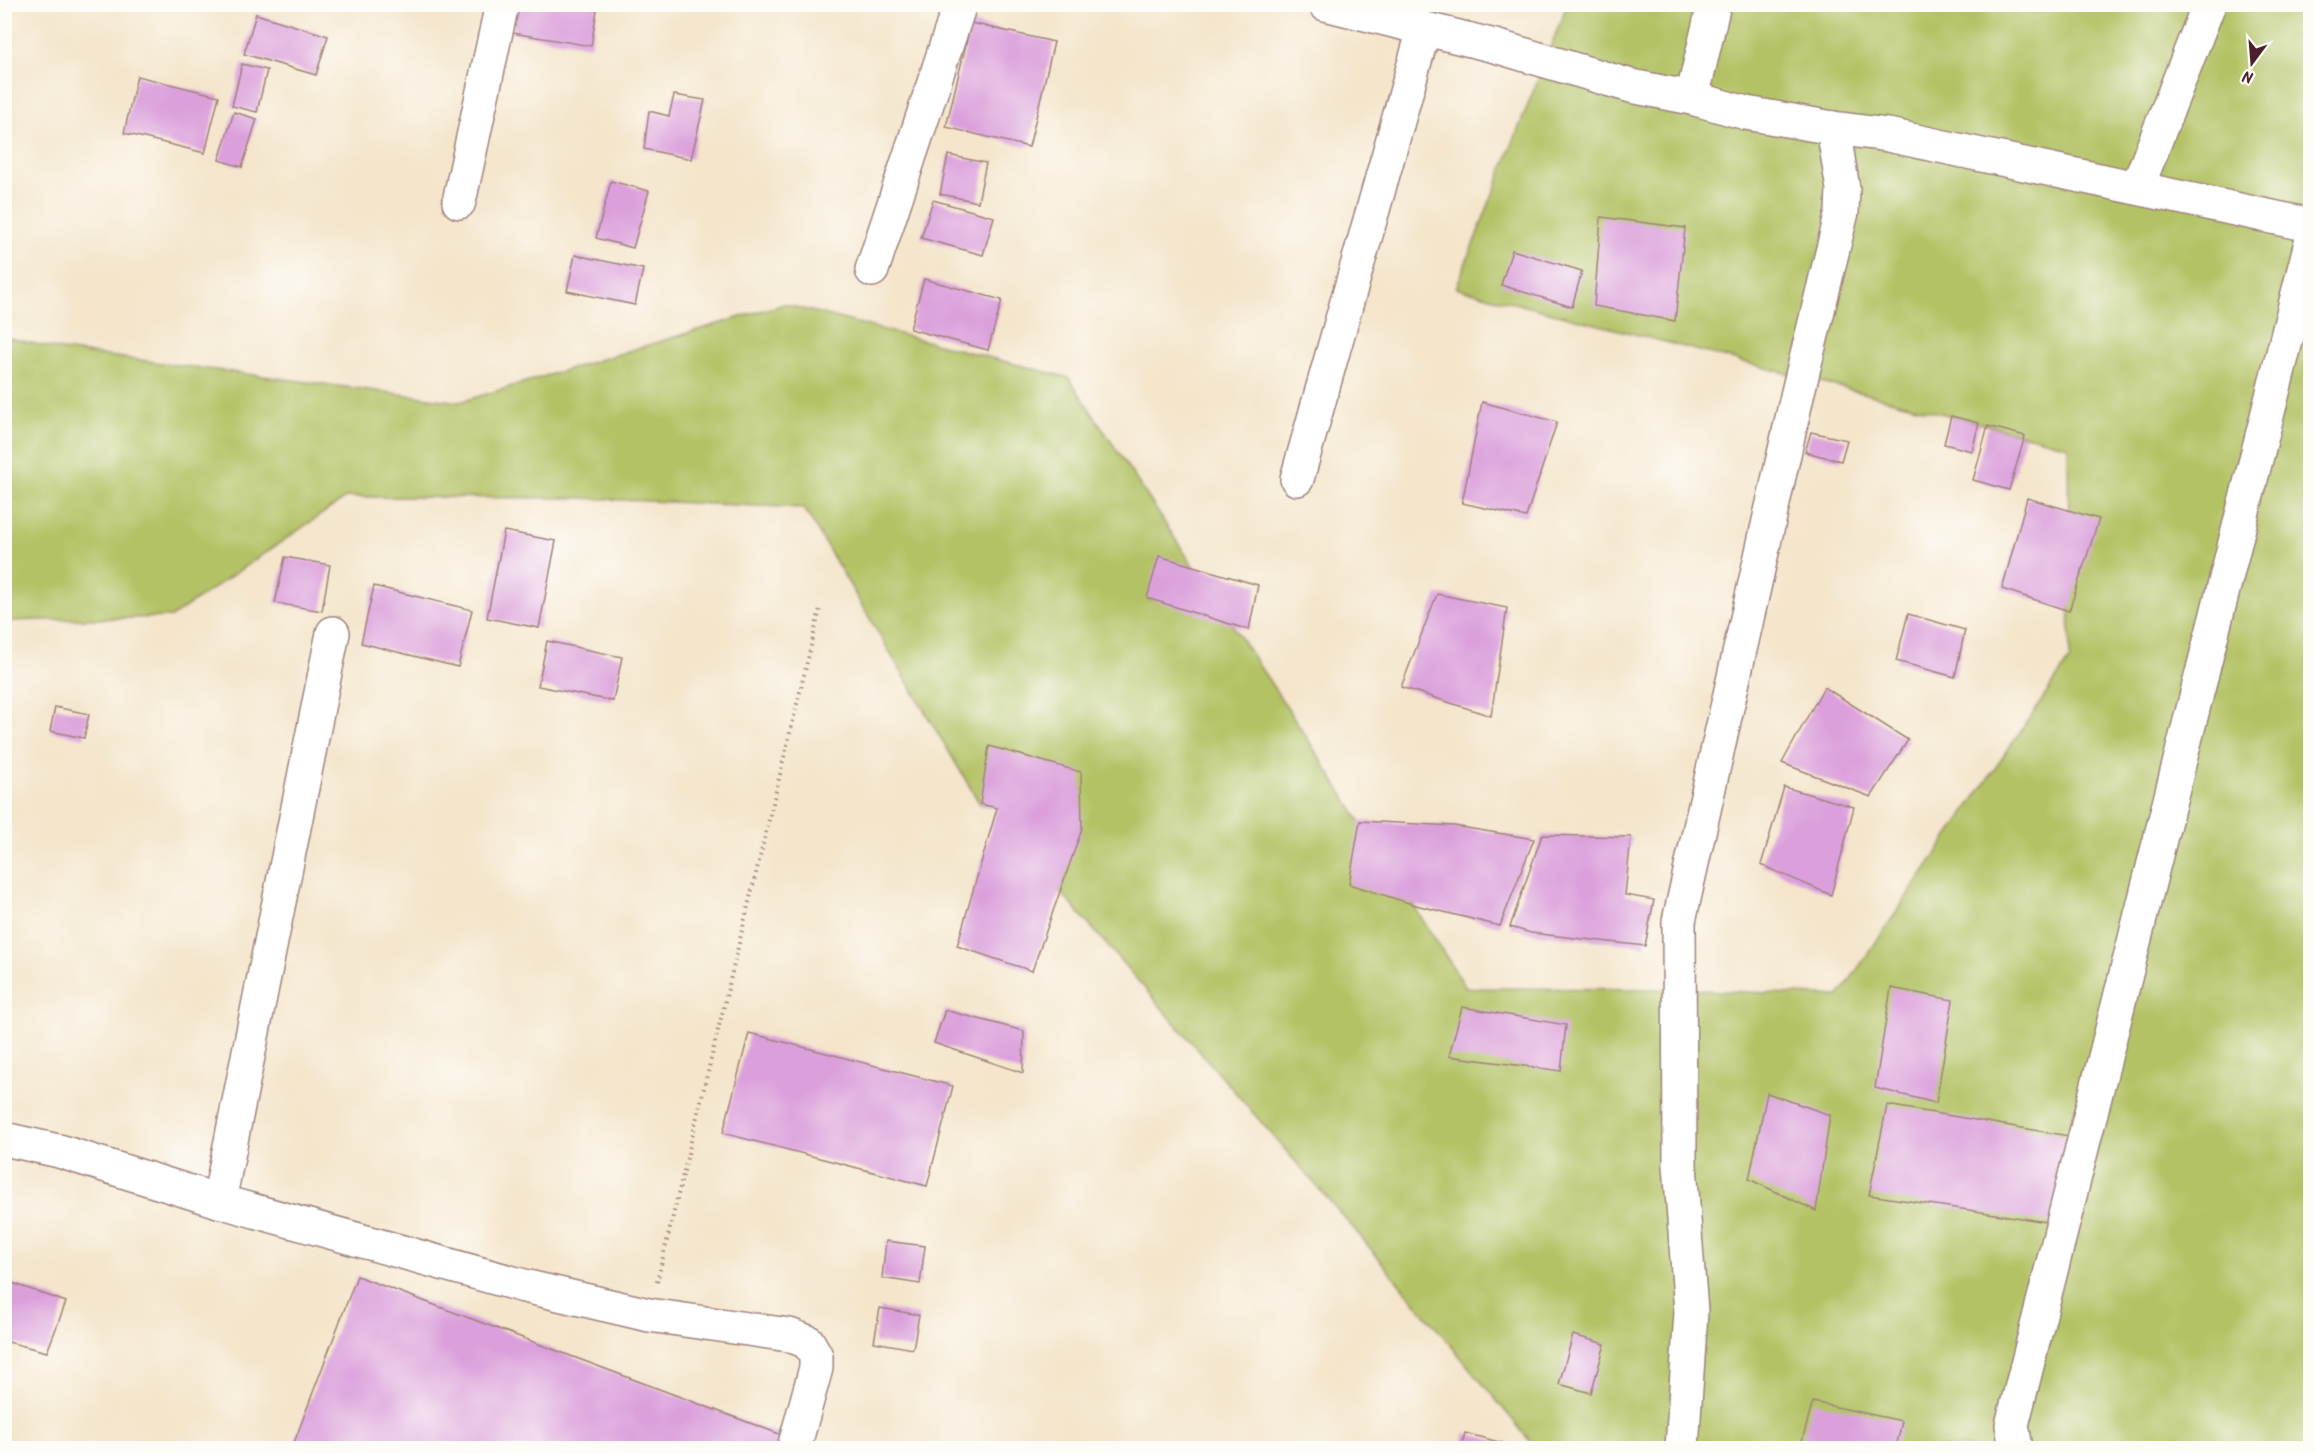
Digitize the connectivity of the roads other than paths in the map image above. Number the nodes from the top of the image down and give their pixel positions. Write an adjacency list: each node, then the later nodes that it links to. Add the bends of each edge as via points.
1 (502, 4): 10 (street)
2 (960, 4): 13 (street)
3 (1325, 4): 6 (street)
4 (1714, 4): 7 (street)
5 (2209, 4): 9 (street)
6 (1424, 29): 7 (street); 14 (street)
7 (1692, 99): 8 (street)
8 (1833, 128): 9 (street, via 1887,135); 19 (street, via 1843,189 1842,212 1679,921 1680,1165 1691,1312)
9 (2137, 188): 11 (street)
10 (459, 202)
11 (2310, 225)
12 (2310, 246): 20 (street, via 2012,1425)
13 (872, 270)
14 (1297, 479)
15 (333, 633): 17 (street)
16 (4, 1139): 17 (street, via 59,1151)
17 (219, 1201): 18 (street, via 524,1286 649,1315 789,1335 808,1342 816,1356 816,1368)
18 (794, 1449)
19 (1682, 1449)
20 (2016, 1449)

